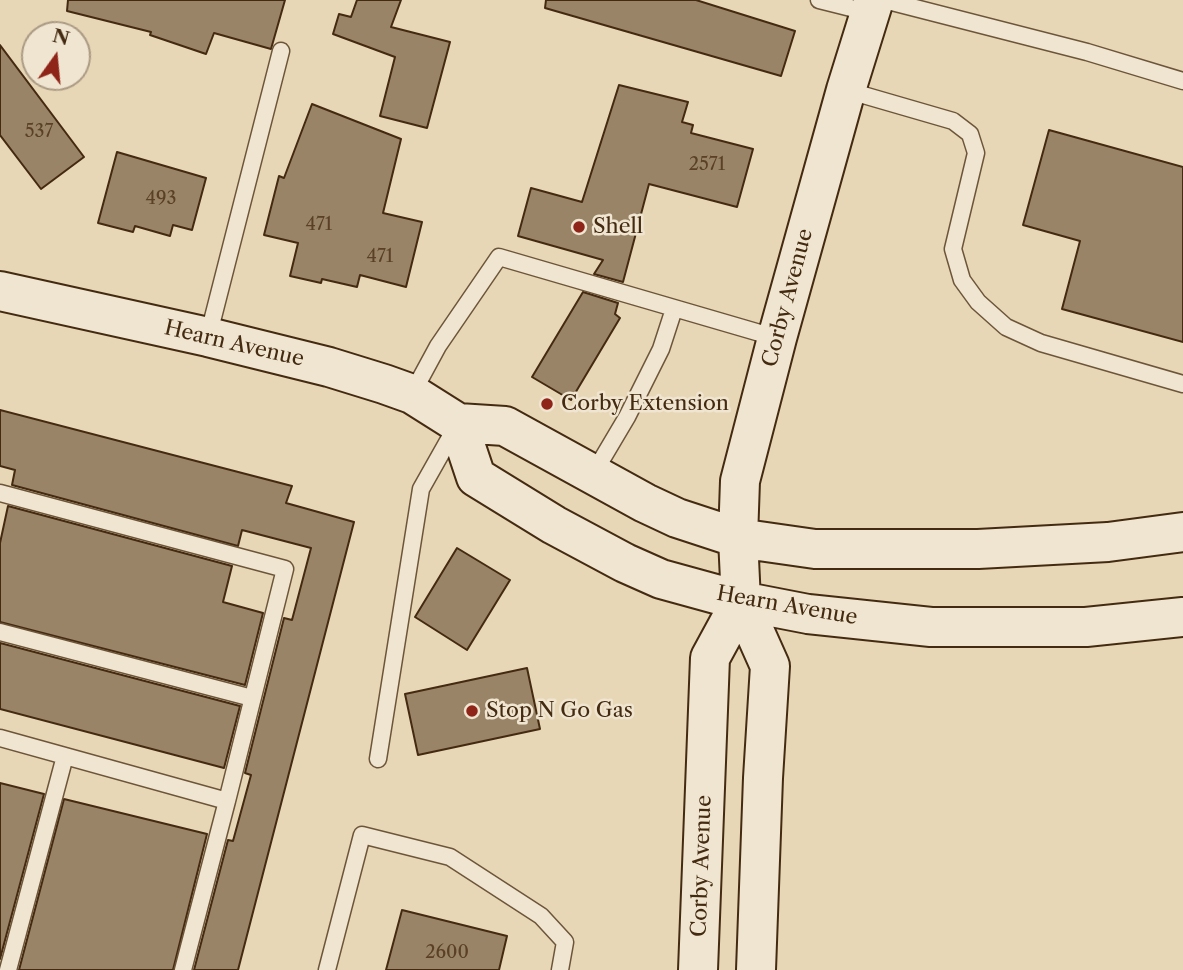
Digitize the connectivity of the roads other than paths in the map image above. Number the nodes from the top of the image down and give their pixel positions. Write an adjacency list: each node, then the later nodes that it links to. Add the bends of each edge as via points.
1 (820, 0): 2 (lane)
2 (876, 4): 4 (lane, via 1087,52); 5 (main road, Corby Avenue)
3 (281, 51): 8 (lane)
4 (1183, 81)
5 (846, 90): 9 (main road, Corby Avenue); 10 (lane, via 953,121 970,134 976,153 953,249 962,281 1006,327 1041,343)
6 (0, 291): 8 (main road, Hearn Avenue)
7 (674, 309): 9 (lane); 11 (lane, via 499,257 445,335); 13 (lane, via 661,349)
8 (208, 337): 11 (main road, Hearn Avenue, via 329,367)
9 (777, 338): 16 (main road, Corby Avenue, via 740,481)
10 (1183, 384)
11 (412, 394): 12 (main road, Hearn Avenue)
12 (458, 423): 13 (main road, Hearn Avenue, via 505,426); 17 (main road, Hearn Avenue, via 476,477 625,563 661,579); 23 (lane, via 421,489)
13 (592, 476): 16 (main road, Hearn Avenue, via 677,518)
14 (0, 493): 20 (lane, via 285,569)
15 (1183, 532): 16 (main road, Hearn Avenue, via 1108,542 978,549 815,549)
16 (738, 538): 17 (main road, Corby Avenue)
17 (741, 601): 18 (main road, Hearn Avenue, via 808,614 931,627 1086,627); 29 (main road, Corby Avenue, via 710,657); 30 (main road, Corby Avenue, via 770,666)
18 (1183, 617)
19 (0, 632): 20 (lane)
20 (252, 698): 24 (lane)
21 (0, 738): 22 (lane)
22 (65, 756): 24 (lane); 25 (lane)
23 (378, 759)
24 (227, 802): 26 (lane)
25 (8, 970)
26 (183, 970)
27 (327, 970): 28 (lane, via 362,835 450,857 541,916 565,942)
28 (560, 970)
29 (698, 970)
30 (757, 970)

